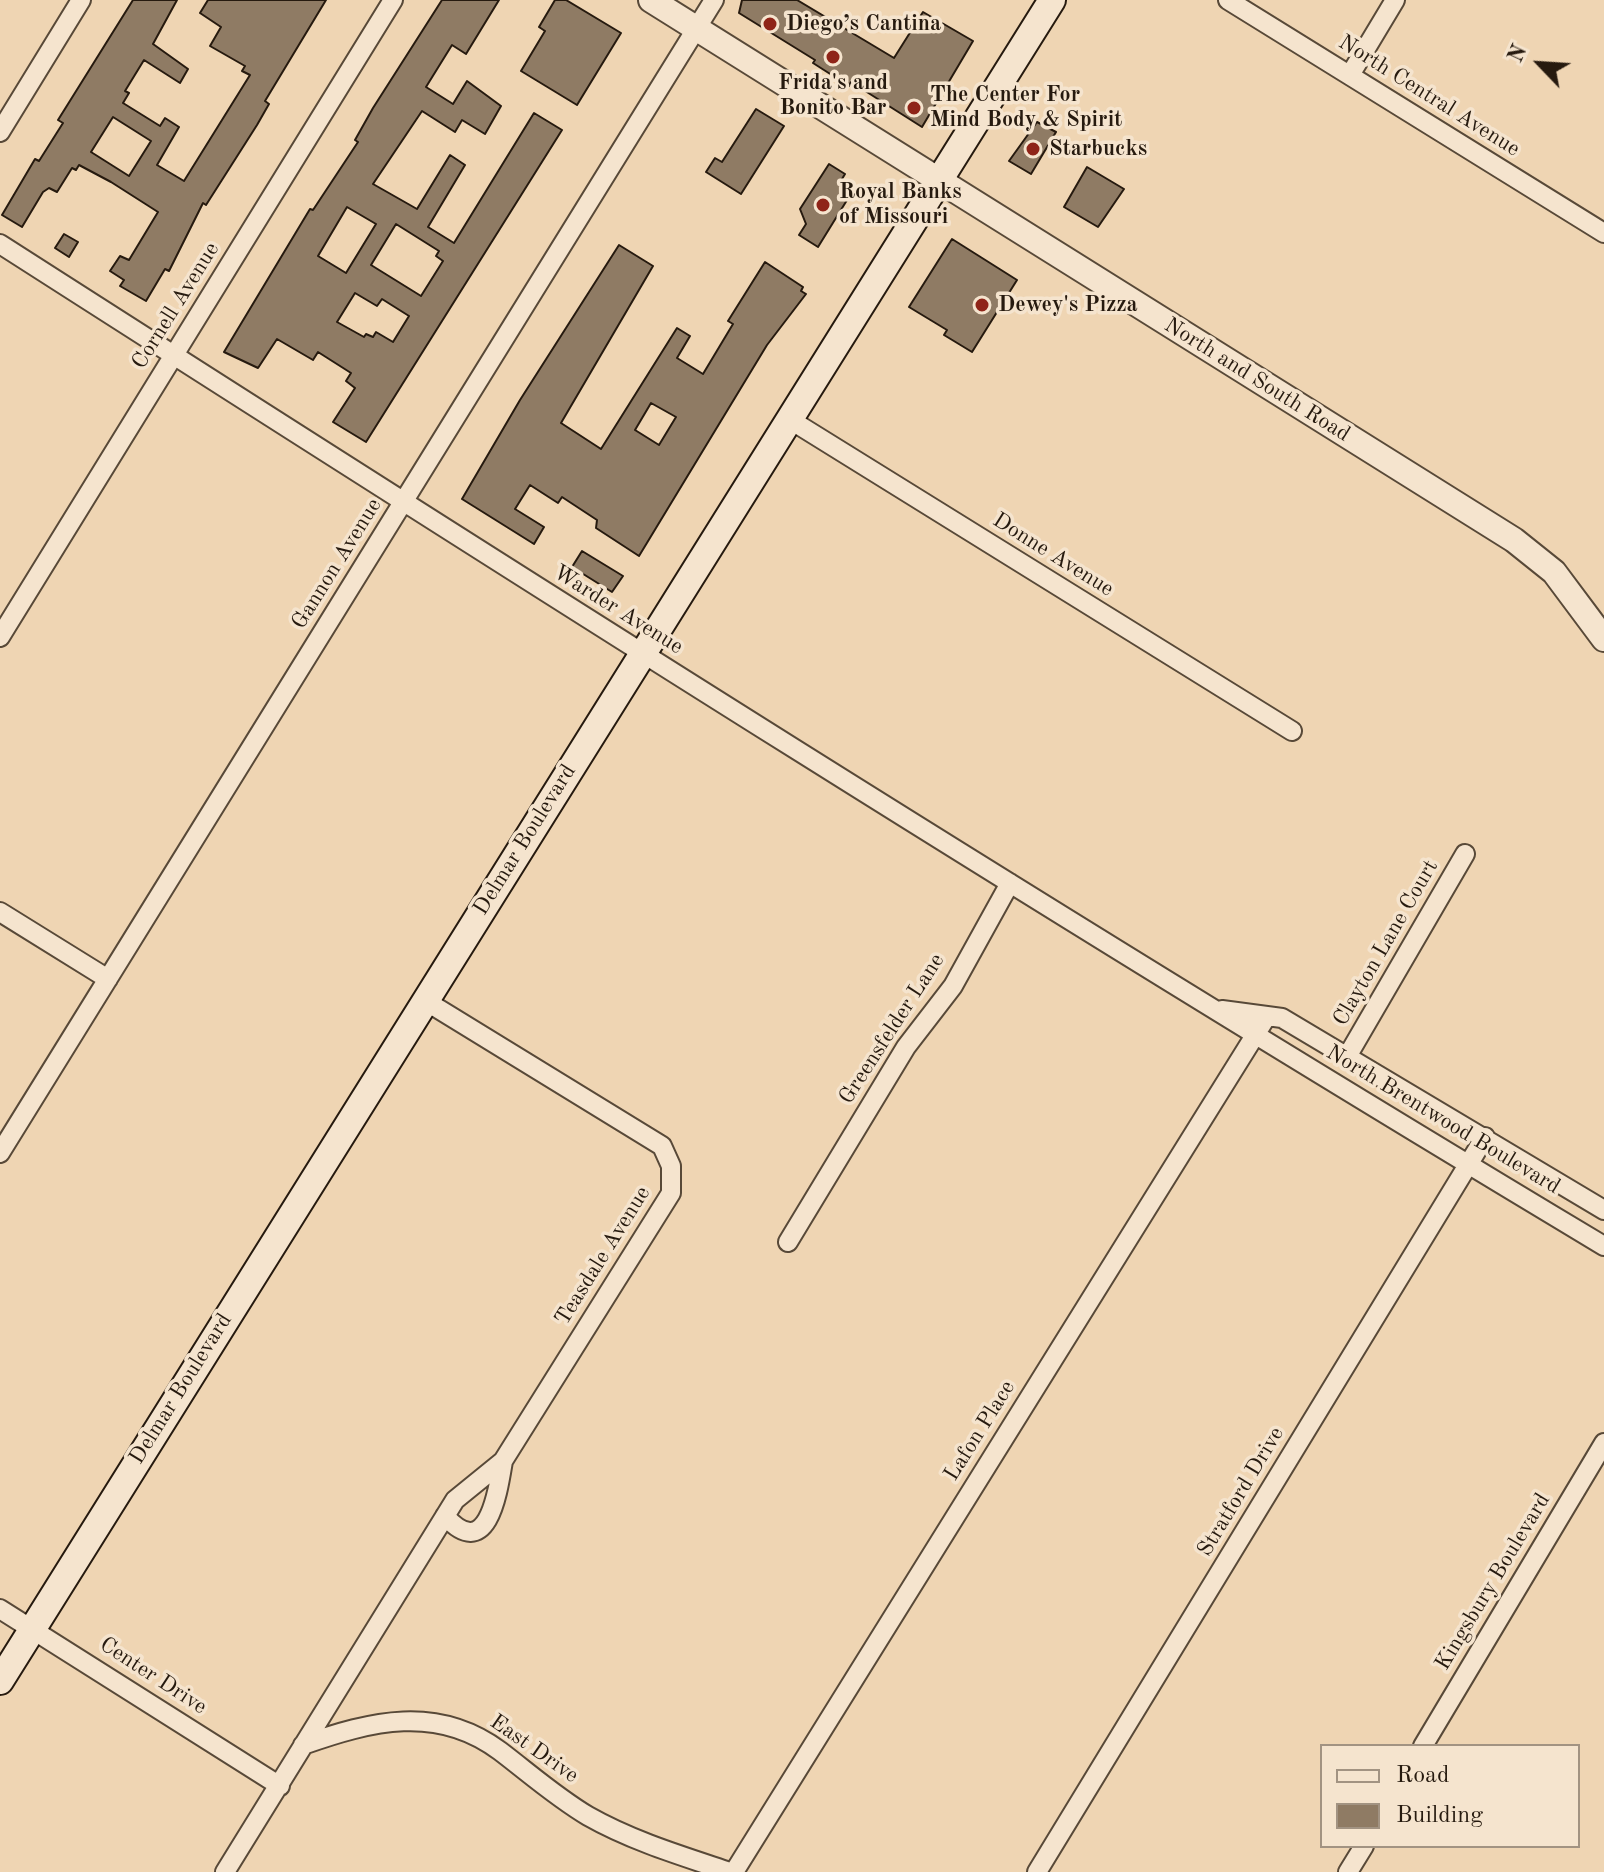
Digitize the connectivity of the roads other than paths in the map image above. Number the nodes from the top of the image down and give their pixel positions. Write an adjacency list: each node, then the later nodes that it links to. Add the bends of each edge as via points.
1 (81, 0): 10 (street)
2 (393, 0): 14 (street, Cornell Avenue)
3 (651, 0): 8 (street, North and South Road)
4 (714, 0): 8 (street, Gannon Avenue)
5 (1052, 0): 11 (main road, Delmar Boulevard)
6 (1228, 0): 9 (street, North Central Avenue)
7 (1395, 0): 9 (street)
8 (696, 28): 11 (street, North and South Road); 16 (street, Gannon Avenue)
9 (1350, 75): 12 (street, North Central Avenue)
10 (0, 132)
11 (937, 181): 15 (main road, Delmar Boulevard); 18 (street, North and South Road, via 1538,557)
12 (1604, 233)
13 (0, 244): 14 (street, Warder Avenue)
14 (174, 355): 16 (street, Warder Avenue); 17 (street, Cornell Avenue)
15 (789, 419): 19 (main road, Delmar Boulevard); 20 (street, Donne Avenue)
16 (404, 503): 19 (street, Warder Avenue); 24 (street, Gannon Avenue)
17 (0, 637)
18 (1604, 639)
19 (643, 654): 22 (street, Warder Avenue); 25 (main road, Delmar Boulevard)
20 (1292, 731)
21 (1465, 854): 29 (street, Clayton Lane Court)
22 (1010, 883): 26 (street, Warder Avenue); 34 (street, Greensfelder Lane, via 953,986 906,1047)
23 (0, 912): 24 (street)
24 (108, 979): 31 (street, Gannon Avenue)
25 (424, 1000): 37 (street, Teasdale Avenue, via 662,1146 671,1166 671,1193); 40 (main road, Delmar Boulevard)
26 (1216, 1009): 27 (street, Warder Avenue); 28 (street, Warder Avenue)
27 (1267, 1016): 28 (street, Lafon Place); 29 (street, North Brentwood Boulevard, via 1282,1018)
28 (1257, 1034): 32 (street, North Brentwood Boulevard); 49 (street, Lafon Place)
29 (1348, 1055): 30 (street, North Brentwood Boulevard)
30 (1485, 1137): 32 (street, Stratford Drive); 33 (street, North Brentwood Boulevard)
31 (0, 1153)
32 (1469, 1165): 35 (street, North Brentwood Boulevard); 50 (street, Stratford Drive)
33 (1604, 1210)
34 (788, 1242)
35 (1604, 1246)
36 (1604, 1443): 42 (street, Kingsbury Boulevard)
37 (503, 1461): 38 (street, Teasdale Avenue, via 466,1488); 38 (street, Teasdale Avenue, via 483,1528 459,1530)
38 (445, 1516): 43 (street, Teasdale Avenue)
39 (0, 1609): 40 (street, Center Drive)
40 (33, 1628): 41 (main road, Delmar Boulevard); 44 (street, Center Drive)
41 (0, 1681)
42 (1424, 1744)
43 (303, 1745): 44 (street, Teasdale Avenue); 49 (street, East Drive, via 393,1720 437,1722 499,1751 590,1817)
44 (280, 1786): 46 (street, Teasdale Avenue)
45 (1363, 1848): 51 (street)
46 (240, 1849): 47 (street, Teasdale Avenue); 48 (street)
47 (225, 1872)
48 (245, 1872)
49 (732, 1872)
50 (1037, 1872)
51 (1348, 1872)

